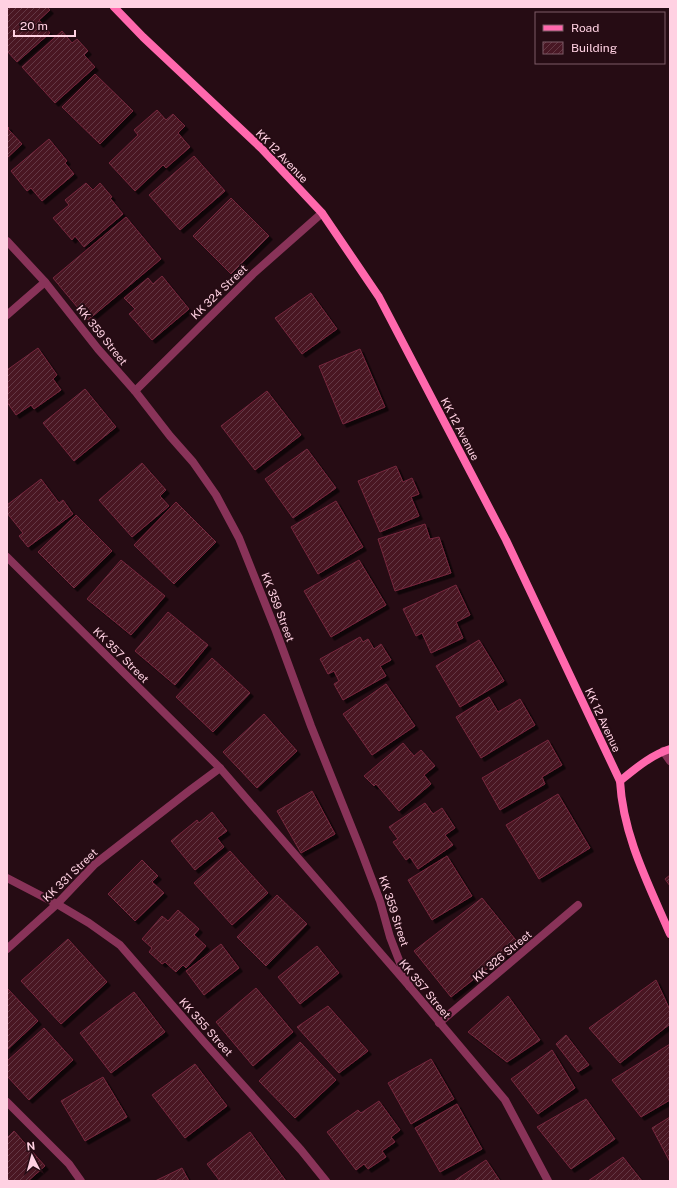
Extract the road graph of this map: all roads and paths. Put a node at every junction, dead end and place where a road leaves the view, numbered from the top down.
1 (114, 7) edge
2 (322, 213) junction
3 (7, 241) edge
4 (45, 282) junction
5 (7, 315) edge
6 (135, 391) junction
7 (7, 557) edge
8 (666, 750) edge
9 (670, 761) edge
10 (220, 768) junction
11 (620, 781) junction
12 (7, 878) edge
13 (57, 904) junction
14 (578, 905) dead end
15 (670, 934) edge
16 (7, 949) edge
17 (409, 986) junction
18 (439, 1023) junction
19 (7, 1102) edge
20 (81, 1181) edge
21 (326, 1181) edge
22 (548, 1181) edge

1 - 2 main road, KK 12 Avenue
2 - 6 street, KK 324 Street
2 - 11 main road, KK 12 Avenue
3 - 4 street, KK 359 Street
4 - 5 street
4 - 6 street, KK 359 Street
6 - 17 street, KK 359 Street
7 - 10 street, KK 357 Street
8 - 9 street
8 - 11 main road
10 - 13 street, KK 331 Street
10 - 17 street, KK 357 Street
11 - 15 main road, KK 12 Avenue
12 - 13 street, KK 355 Street
13 - 16 street, KK 331 Street
13 - 21 street, KK 355 Street
14 - 18 street, KK 326 Street
17 - 18 street, KK 357 Street
18 - 22 street, KK 357 Street
19 - 20 street

